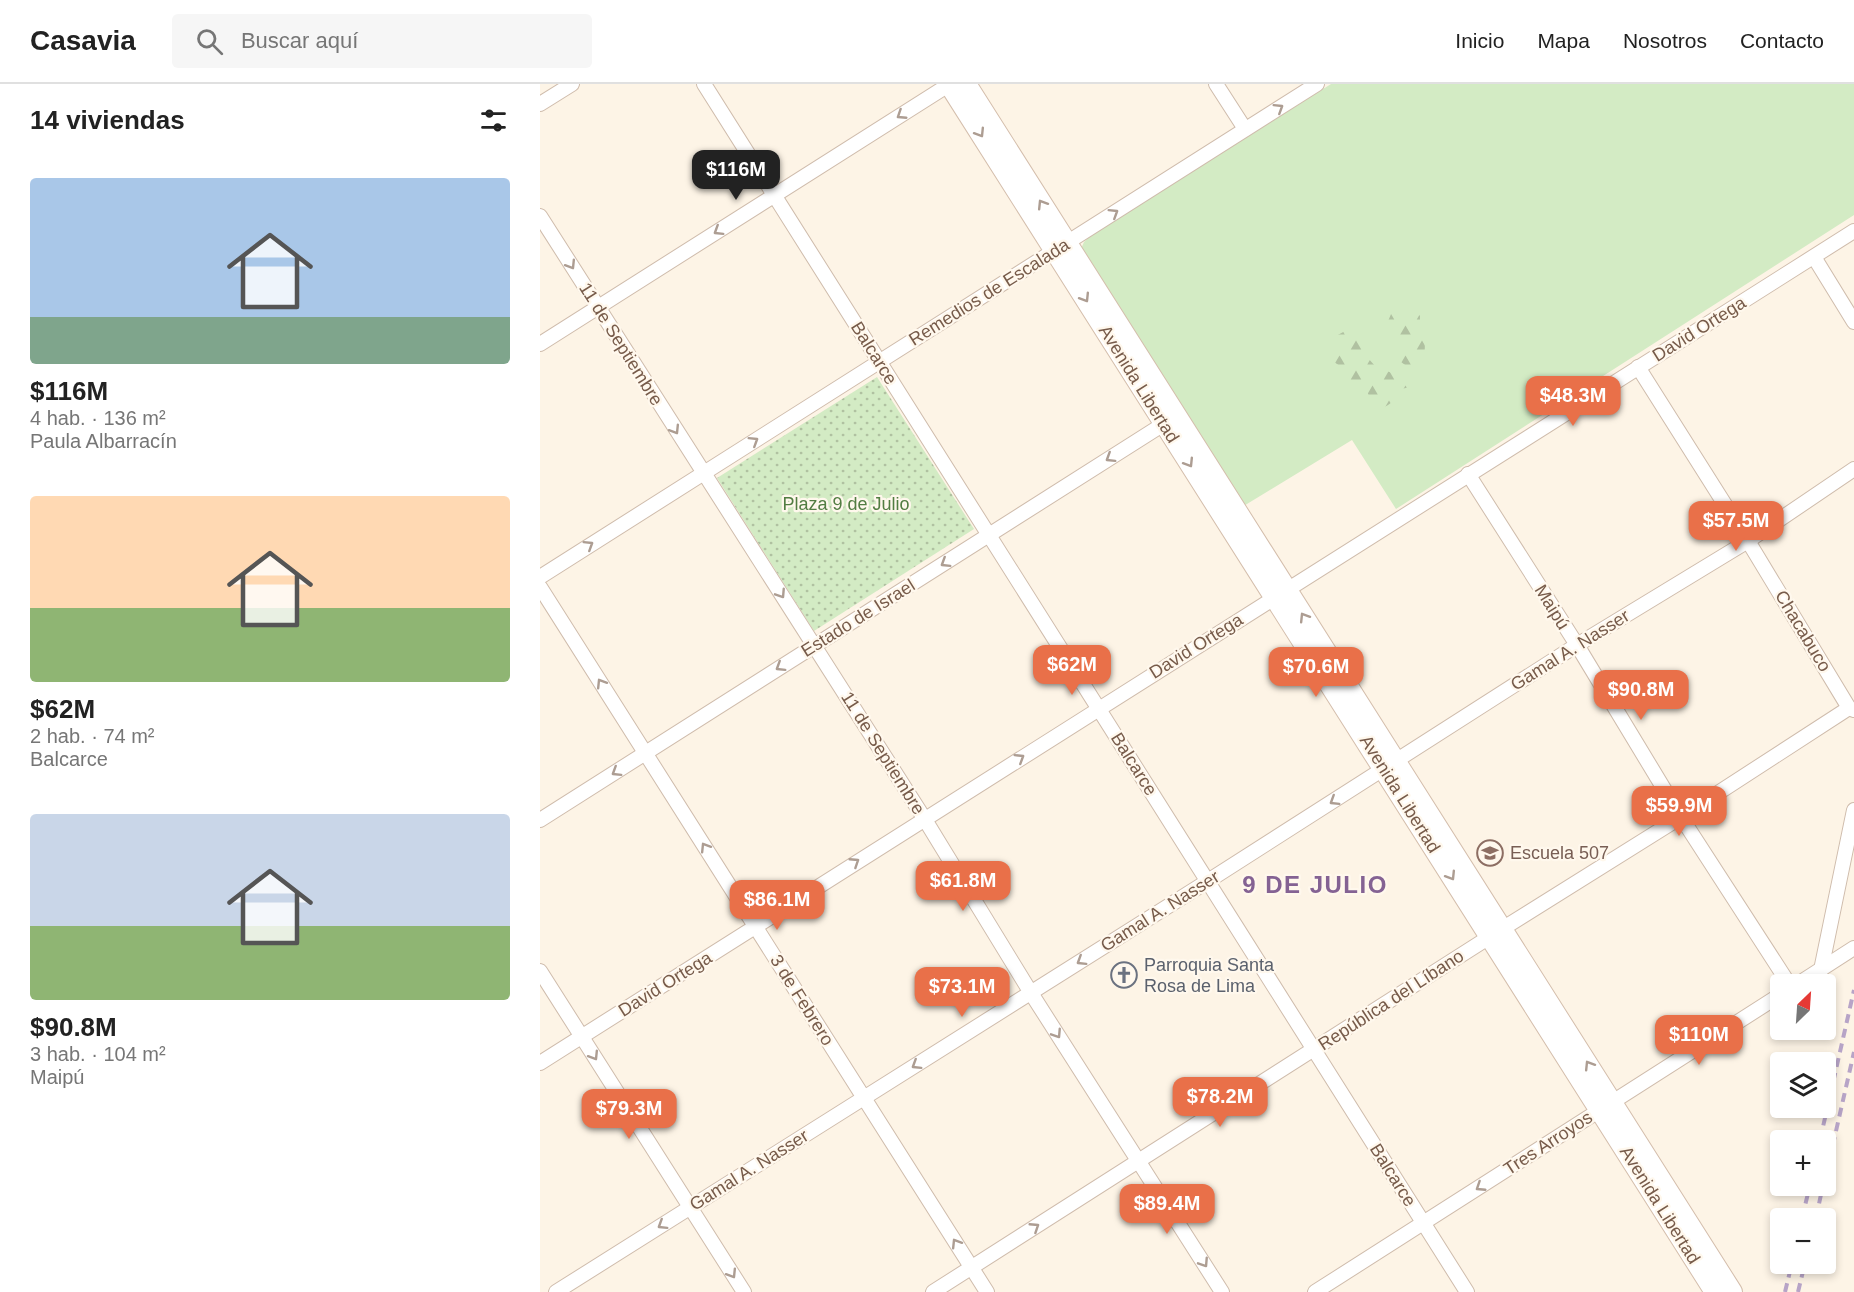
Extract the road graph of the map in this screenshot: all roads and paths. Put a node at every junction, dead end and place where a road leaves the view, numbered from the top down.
1 (572, 84) edge
2 (704, 84) edge
3 (949, 84) edge
4 (966, 84) edge
5 (1216, 84) edge
6 (1317, 84) edge
7 (540, 104) edge
8 (1245, 129) junction
9 (775, 196) junction
10 (540, 216) edge
11 (1854, 231) edge
12 (1061, 246) junction
13 (1814, 257) junction
14 (598, 307) junction
15 (1854, 322) edge
16 (540, 344) edge
17 (879, 361) junction
18 (1638, 367) junction
19 (1170, 420) junction
20 (1854, 469) edge
21 (703, 473) junction
22 (1468, 474) junction
23 (989, 535) junction
24 (1748, 541) junction
25 (540, 576) edge
26 (540, 587) edge
27 (1280, 593) junction
28 (1576, 645) junction
29 (815, 646) junction
30 (1098, 708) junction
31 (1852, 709) edge
32 (645, 753) junction
33 (1390, 766) junction
34 (1854, 810) edge
35 (1681, 817) junction
36 (924, 818) junction
37 (540, 820) edge
38 (1208, 881) junction
39 (755, 926) junction
40 (1496, 933) junction
41 (1854, 948) edge
42 (1821, 970) junction
43 (540, 971) edge
44 (1783, 974) edge
45 (1814, 974) edge
46 (1031, 993) junction
47 (1770, 1001) edge
48 (581, 1036) junction
49 (1314, 1049) junction
50 (540, 1063) edge
51 (864, 1098) junction
52 (1606, 1106) junction
53 (1138, 1161) junction
54 (690, 1207) junction
55 (1424, 1223) junction
56 (971, 1268) junction
57 (1716, 1288) edge
58 (556, 1292) edge
59 (744, 1292) edge
60 (933, 1292) edge
61 (987, 1292) edge
62 (1222, 1292) edge
63 (1315, 1292) edge
64 (1467, 1292) edge

1 - 7 street
2 - 9 street, Balcarce
3 -> 9 street
3 -> 12 main road, Avenida Libertad
12 -> 4 main road, Avenida Libertad
5 - 8 street
8 -> 6 street, Remedios de Escalada
12 -> 8 street, Remedios de Escalada
9 -> 14 street
9 - 17 street, Balcarce
10 -> 14 street, 11 de Septiembre
11 - 13 street, David Ortega
12 - 17 street, Remedios de Escalada
12 - 19 main road, Avenida Libertad
13 - 15 street
13 - 18 street, David Ortega
14 - 16 street
14 -> 21 street, 11 de Septiembre
21 -> 17 street, Remedios de Escalada
17 - 23 street, Balcarce
18 - 22 street, David Ortega
18 - 24 street, Chacabuco
19 -> 23 street, Estado de Israel
19 - 27 main road, Avenida Libertad
20 - 24 street, Gamal A. Nasser
25 -> 21 street, Remedios de Escalada
21 -> 29 street, 11 de Septiembre
22 - 27 street, David Ortega
22 - 28 street, Maipú
23 -> 29 street, Estado de Israel
23 - 30 street, Balcarce
24 - 28 street, Gamal A. Nasser
24 - 31 street, Chacabuco
32 -> 26 street, 3 de Febrero
27 - 30 street, David Ortega
27 - 33 main road, Avenida Libertad
28 - 33 street, Gamal A. Nasser
28 - 35 street, Maipú
29 -> 32 street, Estado de Israel
29 - 36 street, 11 de Septiembre
36 -> 30 street, David Ortega
30 - 38 street, Balcarce
31 - 35 street, República del Líbano
32 -> 37 street, Estado de Israel
39 -> 32 street, 3 de Febrero
33 -> 38 street, Gamal A. Nasser
33 - 40 main road, Avenida Libertad
34 - 42 street
35 - 40 street, República del Líbano
35 - 44 street, Maipú
39 -> 36 street, David Ortega
36 - 46 street, 11 de Septiembre
38 -> 46 street, Gamal A. Nasser
38 - 49 street, Balcarce
39 - 48 street, David Ortega
39 - 51 street, 3 de Febrero
40 - 49 street, República del Líbano
40 - 52 main road, Avenida Libertad
41 - 42 street
42 - 45 street
43 - 48 street
46 -> 51 street, Gamal A. Nasser
46 -> 53 street, 11 de Septiembre
47 - 52 street, Tres Arroyos
48 - 50 street, David Ortega
48 -> 54 street
49 - 53 street, República del Líbano
49 - 55 street, Balcarce
51 - 54 street, Gamal A. Nasser
56 -> 51 street, 3 de Febrero
52 -> 55 street, Tres Arroyos
52 - 57 main road, Avenida Libertad
56 -> 53 street, República del Líbano
53 -> 62 street, 11 de Septiembre
54 -> 58 street, Gamal A. Nasser
54 -> 59 street
55 - 63 street, Tres Arroyos
55 - 64 street, Balcarce
56 - 60 street, República del Líbano
56 - 61 street, 3 de Febrero

